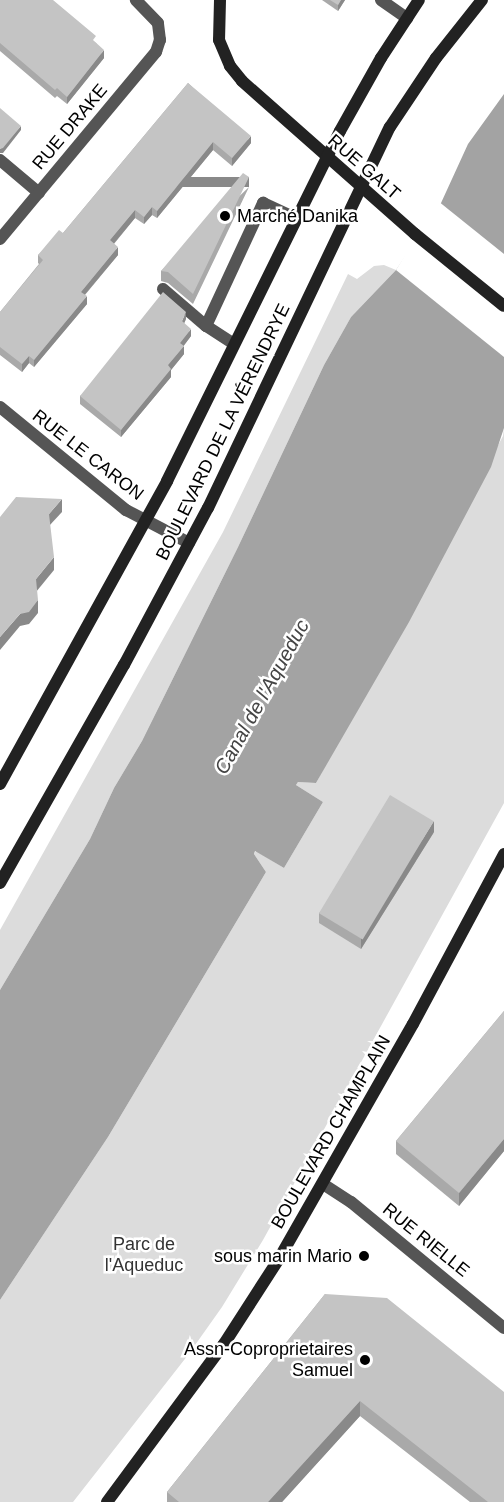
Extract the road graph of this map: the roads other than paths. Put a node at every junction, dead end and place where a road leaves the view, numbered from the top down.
1 (136, 0) edge
2 (220, 0) edge
3 (381, 0) edge
4 (419, 0) edge
5 (482, 0) edge
6 (407, 18) junction
7 (326, 157) junction
8 (0, 160) edge
9 (362, 188) junction
10 (39, 193) junction
11 (295, 218) junction
12 (0, 239) edge
13 (163, 290) edge
14 (504, 306) edge
15 (206, 326) junction
16 (234, 344) junction
17 (0, 407) edge
18 (146, 521) junction
19 (189, 543) junction
20 (0, 784) edge
21 (504, 854) edge
22 (0, 883) edge
23 (323, 1184) junction
24 (504, 1328) edge
25 (107, 1502) edge

1 - 10 street, RUE DRAKE
2 - 7 main road, RUE GALT
3 - 6 street
4 - 6 main road, BOULEVARD DE LA VÉRENDRYE
5 - 9 main road, BOULEVARD DE LA VÉRENDRYE
6 - 7 main road, BOULEVARD DE LA VÉRENDRYE
7 - 9 main road, RUE GALT
7 - 11 main road, BOULEVARD DE LA VÉRENDRYE
8 - 10 street
9 - 14 main road, RUE GALT
9 - 19 main road, BOULEVARD DE LA VÉRENDRYE
10 - 12 street, RUE DRAKE
11 - 15 street
11 - 16 main road, BOULEVARD DE LA VÉRENDRYE
13 - 15 street
15 - 16 street
16 - 18 main road, BOULEVARD DE LA VÉRENDRYE
17 - 18 street, RUE LE CARON
18 - 19 street, RUE LE CARON
18 - 20 main road, BOULEVARD DE LA VÉRENDRYE
19 - 22 main road, BOULEVARD DE LA VÉRENDRYE
21 - 23 main road, BOULEVARD CHAMPLAIN
23 - 24 street, RUE RIELLE
23 - 25 main road, BOULEVARD CHAMPLAIN

